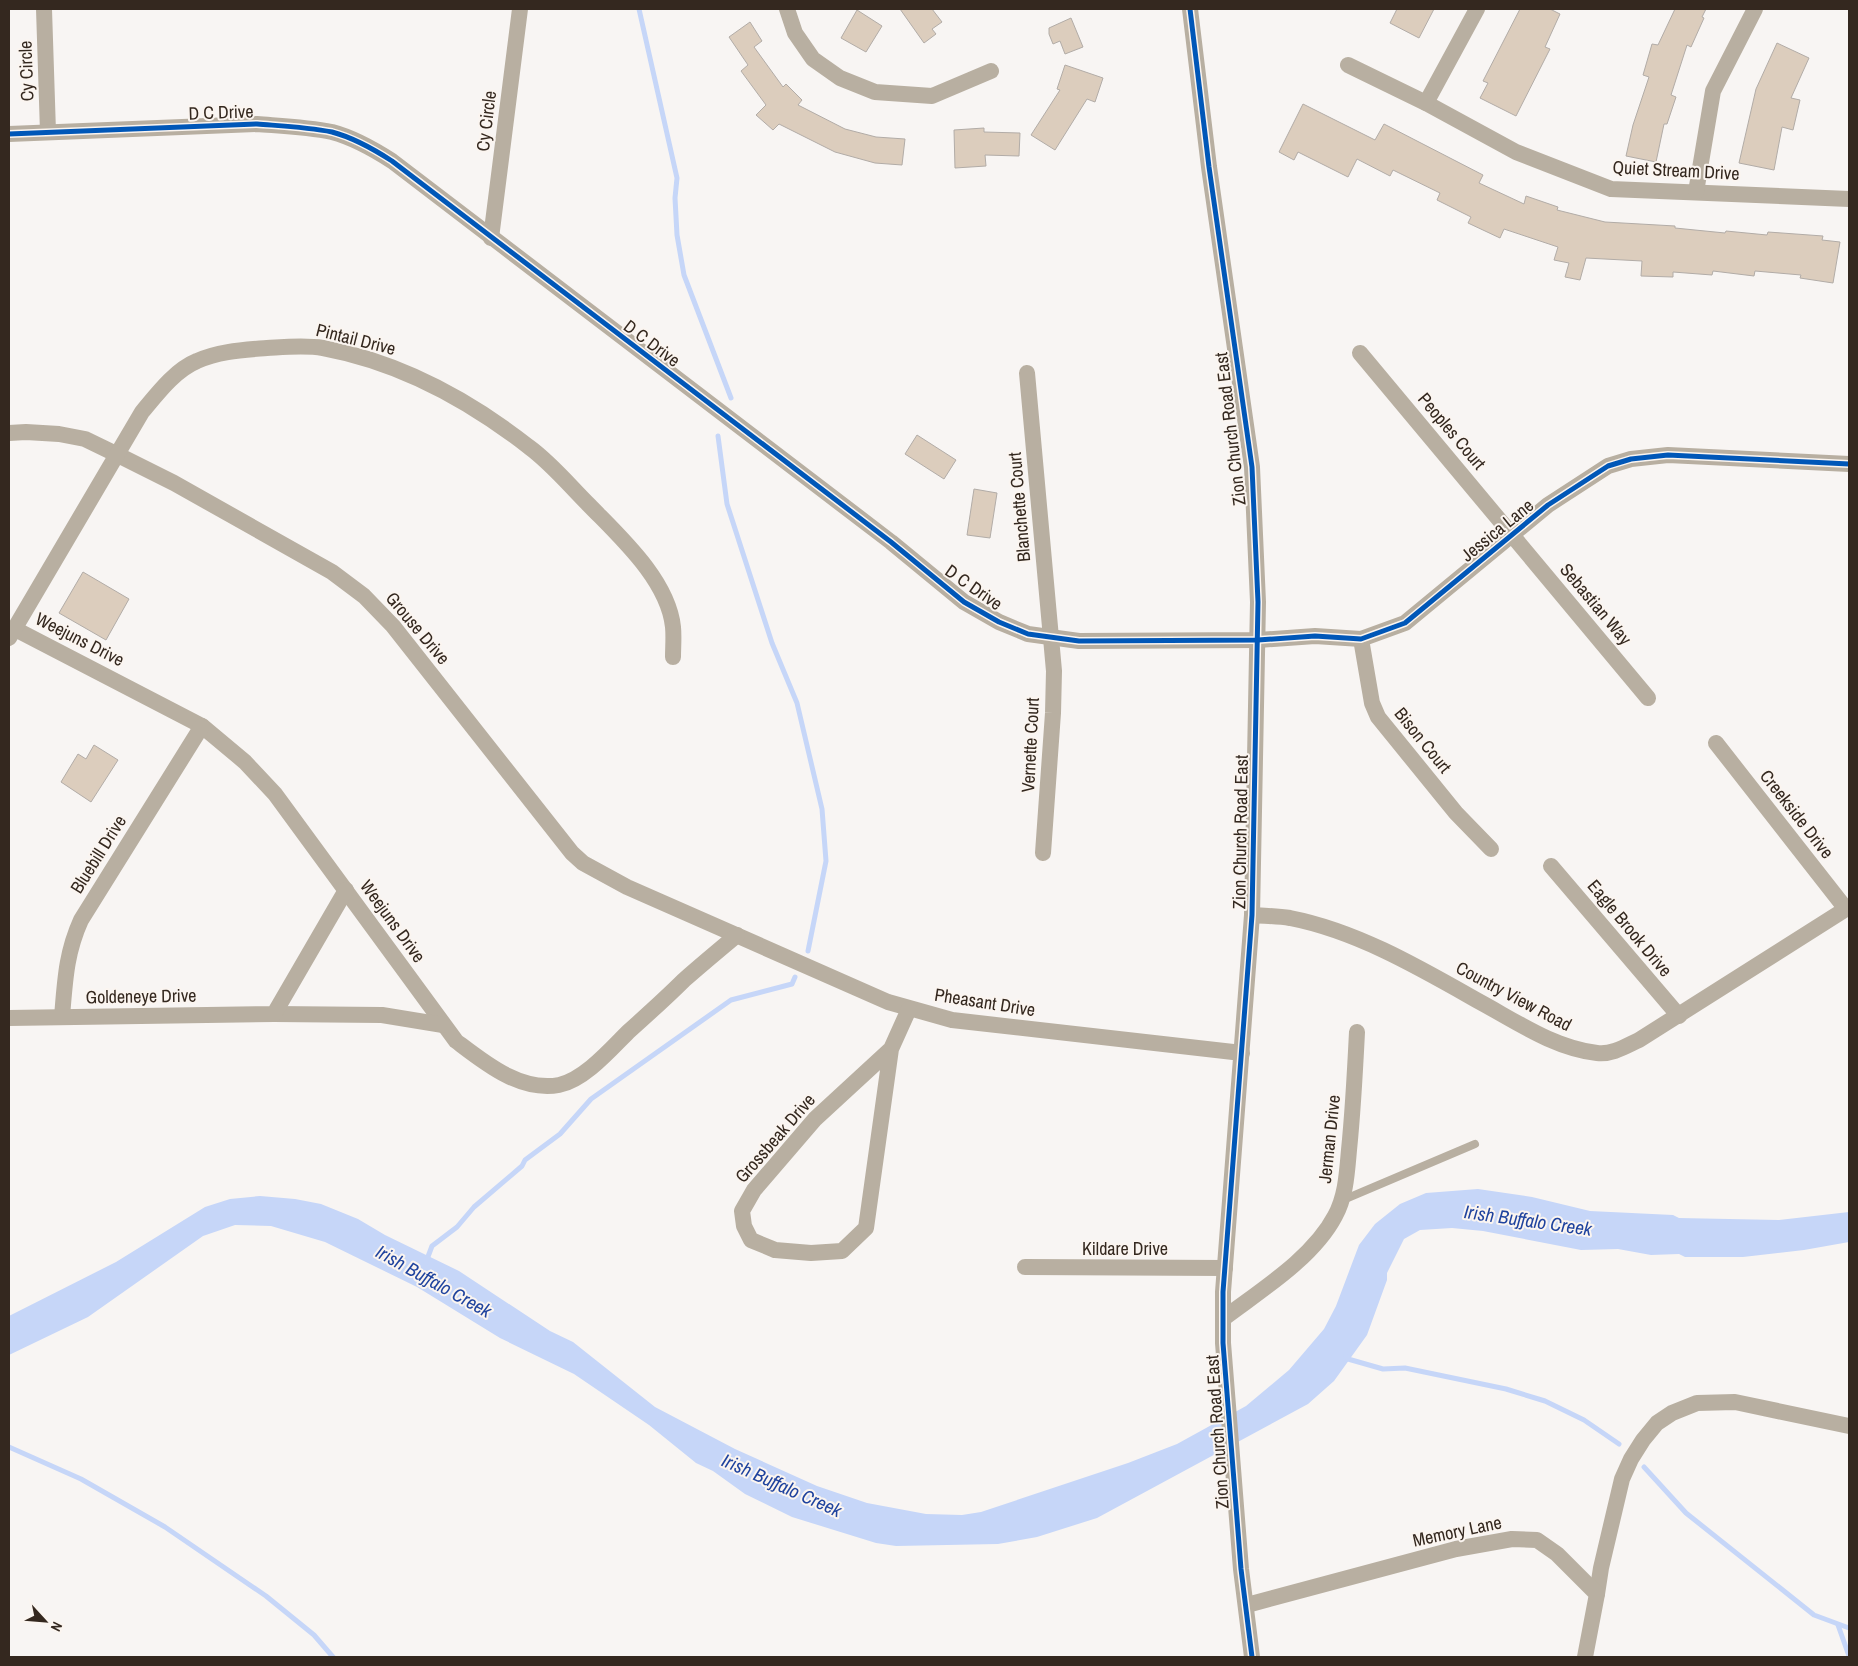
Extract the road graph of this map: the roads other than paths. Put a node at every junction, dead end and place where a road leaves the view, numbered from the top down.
1 (44, 9) edge
2 (520, 9) edge
3 (787, 9) edge
4 (1190, 9) edge
5 (1477, 9) edge
6 (1755, 9) edge
7 (1348, 65) dead end
8 (991, 71) dead end
9 (1426, 102) junction
10 (48, 132) junction
11 (9, 134) edge
12 (1696, 192) junction
13 (1849, 199) edge
14 (491, 238) junction
15 (1360, 352) dead end
16 (1027, 372) dead end
17 (9, 433) edge
18 (118, 455) junction
19 (1849, 464) edge
20 (1513, 535) junction
21 (12, 634) edge
22 (1052, 638) junction
23 (1361, 639) junction
24 (1258, 640) junction
25 (673, 657) dead end
26 (1648, 698) dead end
27 (202, 726) junction
28 (1716, 743) dead end
29 (1491, 849) dead end
30 (1043, 853) dead end
31 (1551, 866) dead end
32 (346, 890) junction
33 (1848, 908) edge
34 (1252, 915) junction
35 (737, 935) junction
36 (910, 1009) junction
37 (274, 1014) junction
38 (1679, 1016) junction
39 (62, 1017) junction
40 (9, 1018) edge
41 (442, 1024) junction
42 (1357, 1032) dead end
43 (890, 1049) junction
44 (1242, 1053) junction
45 (1475, 1144) dead end
46 (1341, 1201) junction
47 (1025, 1267) dead end
48 (1225, 1268) junction
49 (1224, 1318) junction
50 (1849, 1426) edge
51 (1597, 1594) junction
52 (1246, 1605) junction
53 (1252, 1657) edge
54 (1585, 1657) edge

1 - 10 street, Cy Circle
2 - 14 street, Cy Circle
3 - 8 street
4 - 24 street, Zion Church Road East
5 - 9 street
6 - 12 street
7 - 9 street, Quiet Stream Drive
9 - 12 street, Quiet Stream Drive
10 - 11 street, D C Drive
10 - 14 street, D C Drive
12 - 13 street, Quiet Stream Drive
14 - 22 street, D C Drive
15 - 20 street, Peoples Court
16 - 22 street, Blanchette Court
17 - 18 street, Grouse Drive
18 - 21 street, Pintail Drive
18 - 25 street, Pintail Drive
18 - 35 street, Grouse Drive
19 - 20 street, Jessica Lane
20 - 23 street, Jessica Lane
20 - 26 street, Sebastian Way
21 - 27 street, Weejuns Drive
22 - 24 street, D C Drive
22 - 30 street, Vernette Court
23 - 24 street, Jessica Lane
23 - 29 street, Bison Court
24 - 34 street, Zion Church Road East
27 - 32 street, Weejuns Drive
27 - 39 street, Bluebill Drive
28 - 33 street, Creekside Drive
31 - 38 street, Eagle Brook Drive
32 - 37 street
32 - 41 street, Weejuns Drive
33 - 38 street, Country View Road
34 - 38 street, Country View Road
34 - 44 street, Zion Church Road East
35 - 36 street, Pheasant Drive
35 - 41 street, Weejuns Drive
36 - 43 street, Grossbeak Drive
36 - 44 street, Pheasant Drive
37 - 39 street, Goldeneye Drive
37 - 41 street, Goldeneye Drive
39 - 40 street, Goldeneye Drive
42 - 46 street, Jerman Drive
43 - 43 street, Grossbeak Drive
44 - 48 street, Zion Church Road East
45 - 46 lane
46 - 49 street, Jerman Drive
47 - 48 street, Kildare Drive
48 - 49 street, Zion Church Road East
49 - 52 street, Zion Church Road East
50 - 51 street
51 - 52 street, Memory Lane
51 - 54 street
52 - 53 street, Zion Church Road East

